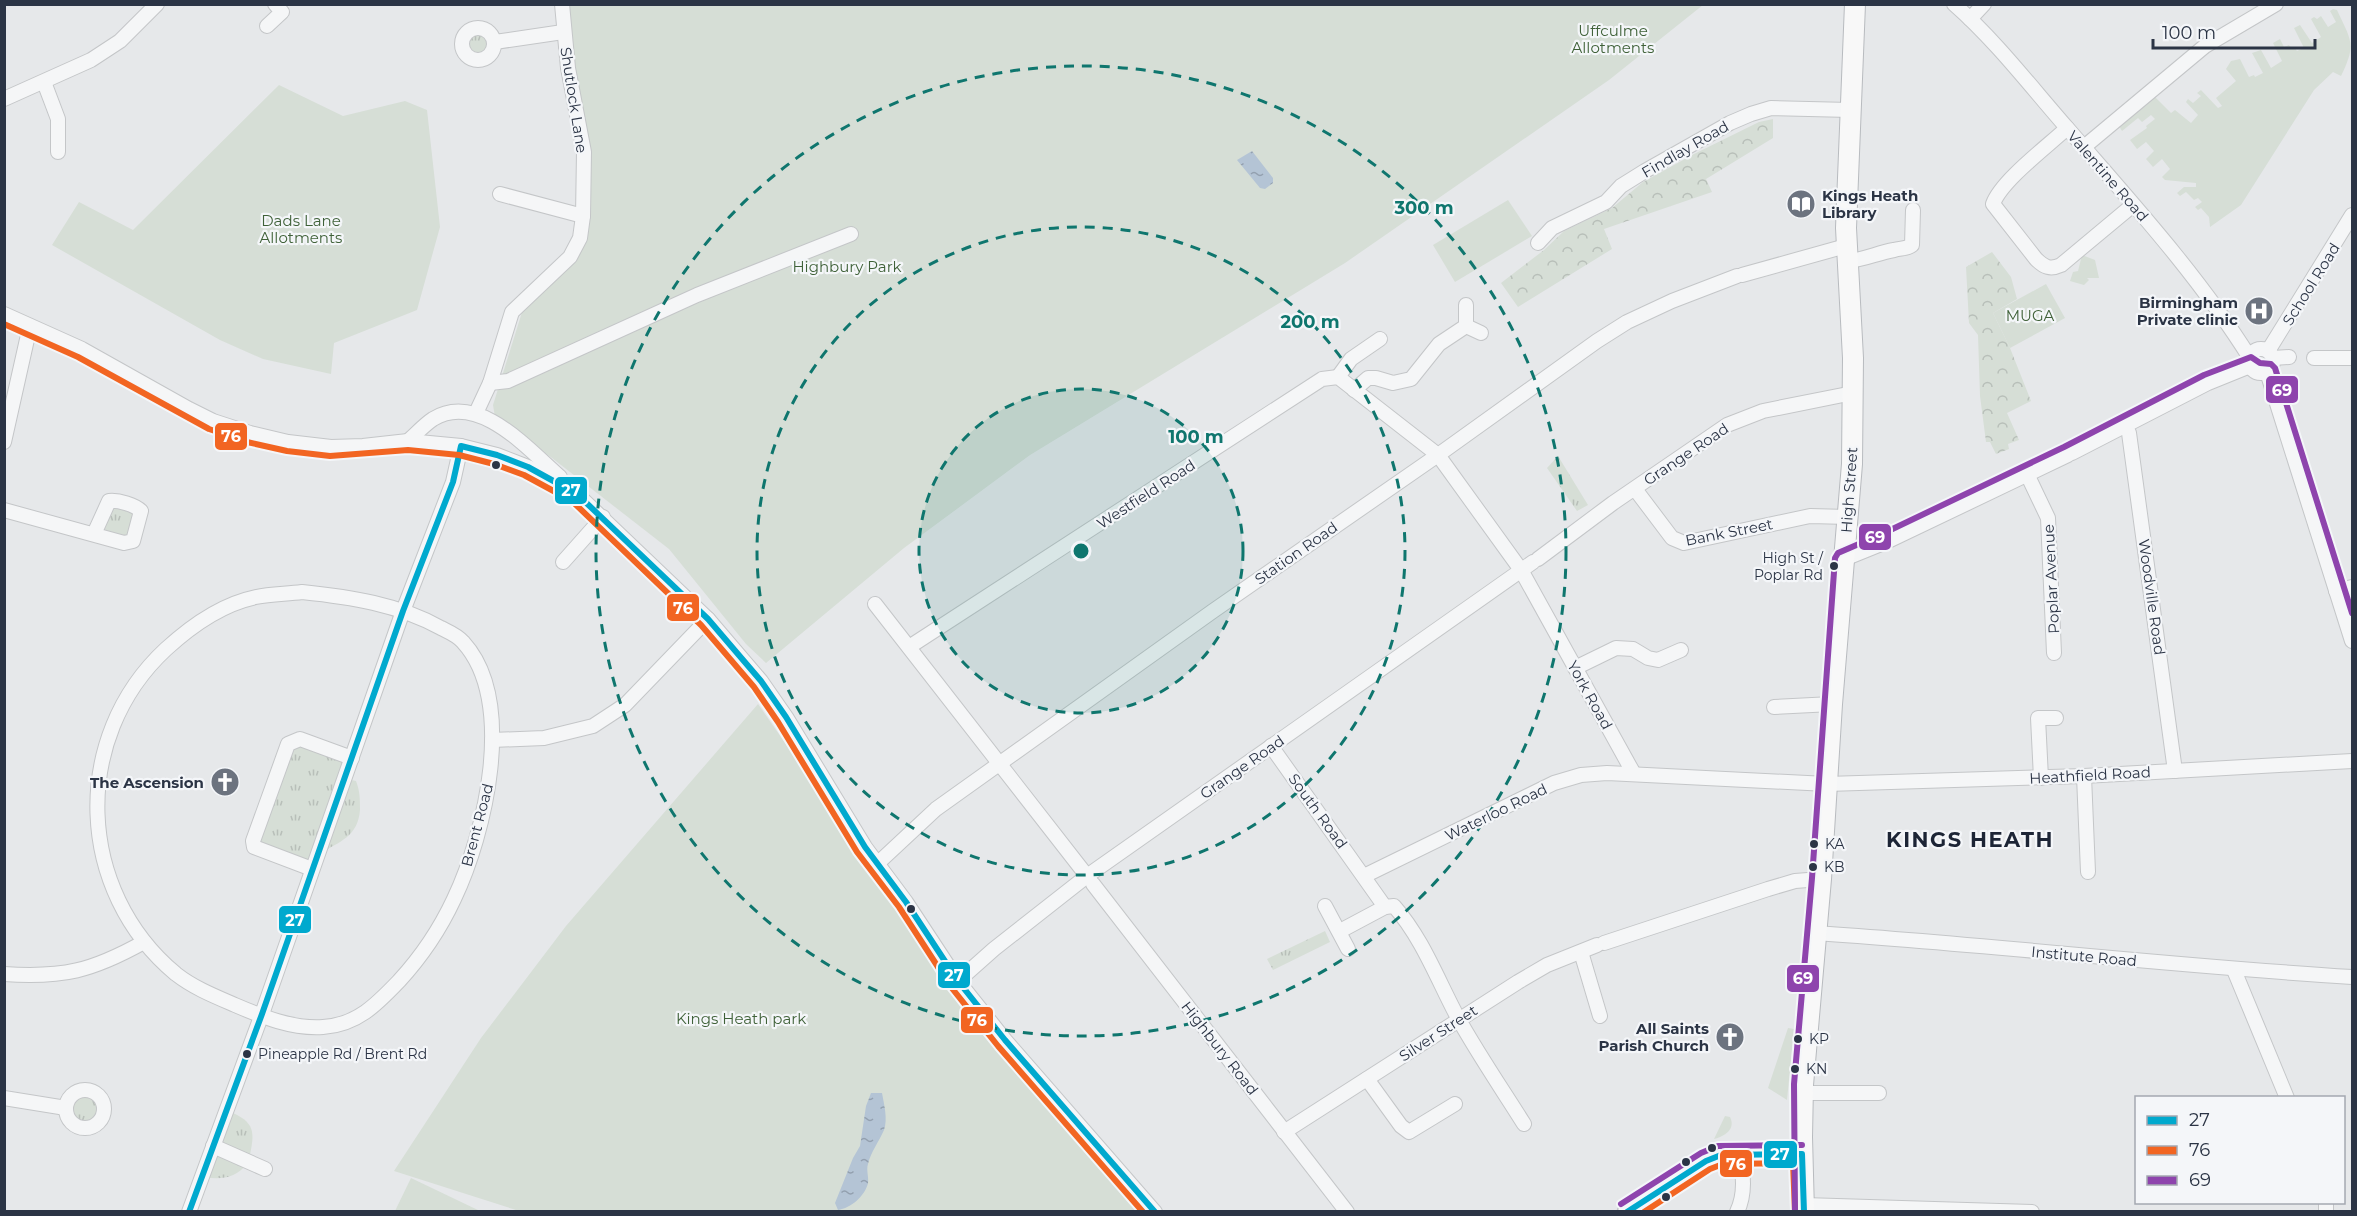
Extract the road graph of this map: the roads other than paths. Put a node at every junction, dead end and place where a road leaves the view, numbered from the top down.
1 (157, 4) edge
2 (275, 4) edge
3 (562, 4) edge
4 (1855, 4) edge
5 (1954, 4) edge
6 (1984, 4) edge
7 (2276, 4) edge
8 (1970, 19) junction
9 (267, 26) dead end
10 (563, 32) junction
11 (495, 42) dead end
12 (44, 82) junction
13 (4, 99) edge
14 (1850, 110) junction
15 (2067, 128) junction
16 (2084, 147) junction
17 (58, 152) dead end
18 (500, 194) dead end
19 (2133, 205) junction
20 (1913, 210) dead end
21 (2352, 215) edge
22 (583, 216) junction
23 (851, 234) dead end
24 (1538, 243) dead end
25 (1847, 253) junction
26 (1466, 305) dead end
27 (4, 314) edge
28 (30, 326) junction
29 (1466, 326) junction
30 (1481, 333) dead end
31 (1380, 339) dead end
32 (2271, 355) junction
33 (2289, 357) dead end
34 (2314, 358) dead end
35 (2352, 358) edge
36 (2250, 362) junction
37 (2267, 372) junction
38 (1338, 377) junction
39 (490, 383) junction
40 (1354, 390) junction
41 (1853, 393) junction
42 (476, 412) junction
43 (2125, 424) junction
44 (4, 441) edge
45 (408, 441) junction
46 (462, 446) junction
47 (1438, 455) junction
48 (2027, 474) junction
49 (1635, 489) junction
50 (578, 495) junction
51 (4, 510) edge
52 (603, 517) junction
53 (1848, 517) junction
54 (93, 534) dead end
55 (1844, 559) junction
56 (564, 562) dead end
57 (1531, 564) junction
58 (2352, 587) edge
59 (2336, 591) junction
60 (875, 604) dead end
61 (403, 611) junction
62 (708, 619) junction
63 (2352, 641) edge
64 (909, 647) junction
65 (1681, 650) dead end
66 (2054, 653) dead end
67 (1575, 668) junction
68 (1832, 704) junction
69 (1774, 707) dead end
70 (2056, 718) dead end
71 (492, 740) junction
72 (1270, 746) junction
73 (352, 758) junction
74 (2352, 761) edge
75 (1000, 764) junction
76 (2175, 771) junction
77 (1634, 774) junction
78 (2084, 776) junction
79 (2041, 777) junction
80 (1827, 784) junction
81 (877, 864) junction
82 (312, 869) junction
83 (2088, 872) dead end
84 (1365, 876) junction
85 (1821, 879) junction
86 (1090, 880) junction
87 (1325, 906) dead end
88 (1385, 907) junction
89 (1340, 931) junction
90 (1816, 933) junction
91 (144, 942) junction
92 (1348, 949) dead end
93 (1581, 952) junction
94 (2234, 970) junction
95 (4, 974) edge
96 (2352, 977) edge
97 (958, 981) junction
98 (262, 1014) junction
99 (1600, 1016) dead end
100 (1459, 1019) junction
101 (1367, 1079) junction
102 (1803, 1093) junction
103 (1879, 1093) dead end
104 (2286, 1096) edge
105 (4, 1098) edge
106 (1455, 1104) dead end
107 (66, 1108) dead end
108 (1524, 1124) dead end
109 (1284, 1132) junction
110 (213, 1146) junction
111 (1740, 1154) junction
112 (1802, 1154) junction
113 (265, 1170) dead end
114 (1804, 1208) edge
115 (189, 1212) edge
116 (1155, 1212) edge
117 (1347, 1212) edge
118 (1626, 1212) edge
119 (1737, 1212) edge
120 (2032, 1212) edge

1 - 12 street
2 - 9 street
3 - 10 street, Shutlock Lane
4 - 14 highway, High Street
5 - 8 street, Valentine Road
6 - 8 street
7 - 16 street
8 - 15 street, Valentine Road
10 - 11 street
10 - 22 street, Shutlock Lane
12 - 13 street
12 - 17 street
14 - 24 street, Findlay Road
14 - 25 highway, High Street
15 - 16 street, Valentine Road
15 - 19 street
16 - 19 street, Valentine Road
18 - 22 street
19 - 36 street, Valentine Road
20 - 25 street, Station Road
21 - 32 street, School Road
22 - 39 street, Shutlock Lane
23 - 39 street
25 - 41 highway, High Street
25 - 47 street, Station Road
26 - 29 street
27 - 28 street
28 - 44 street
28 - 45 street
29 - 30 street
29 - 40 street
31 - 38 street
32 - 33 street
32 - 36 street
32 - 37 street
34 - 35 street
36 - 37 street
36 - 43 street
37 - 59 street
38 - 40 street
38 - 64 street, Westfield Road
39 - 42 street, Shutlock Lane
40 - 47 street
41 - 49 street, Grange Road
41 - 53 highway, High Street
42 - 45 street
42 - 50 street
43 - 48 street
43 - 76 street, Woodville Road
45 - 46 street
46 - 50 street
46 - 61 street
47 - 57 street, York Road
47 - 75 street, Station Road
48 - 55 street
48 - 66 street, Poplar Avenue
49 - 53 street, Bank Street
49 - 57 street, Grange Road
50 - 52 street
51 - 54 street
52 - 56 street
52 - 62 street
53 - 55 highway, High Street
55 - 68 highway, High Street
57 - 67 street, York Road
57 - 72 street, Grange Road
58 - 59 street
59 - 63 street
60 - 64 street, Highbury Road
61 - 71 street, Brent Road
61 - 73 street
61 - 91 street, Brent Road
62 - 71 street
62 - 81 street
64 - 75 street, Highbury Road
65 - 67 street
67 - 77 street, York Road
68 - 69 street
68 - 80 highway, High Street
70 - 79 street
71 - 98 street, Brent Road
72 - 84 street, South Road
72 - 86 street, Grange Road
73 - 82 street
73 - 82 street
74 - 76 street, Heathfield Road
75 - 81 street, Station Road
75 - 86 street, Highbury Road
76 - 78 street, Heathfield Road
77 - 80 street
77 - 84 street, Waterloo Road
78 - 79 street, Heathfield Road
78 - 83 street
79 - 80 street, Heathfield Road
80 - 85 highway, High Street
81 - 97 street
82 - 98 street
84 - 88 street, South Road
85 - 90 highway, High Street
85 - 93 street, Silver Street
86 - 97 street, Grange Road
86 - 109 street, Highbury Road
87 - 89 street
88 - 89 street
88 - 100 street
89 - 92 street
90 - 94 street, Institute Road
90 - 102 highway, High Street
91 - 95 street
91 - 98 street, Brent Road
93 - 99 street
93 - 100 street, Silver Street
94 - 96 street, Institute Road
94 - 104 street
97 - 116 street
98 - 110 street
100 - 101 street, Silver Street
100 - 108 street
101 - 106 street
101 - 109 street, Silver Street
102 - 103 street
102 - 112 highway, High Street
105 - 107 street
109 - 117 street, Highbury Road
110 - 113 street
110 - 115 street
111 - 112 main road
111 - 118 main road
111 - 119 street
112 - 114 highway, High Street
114 - 120 street

